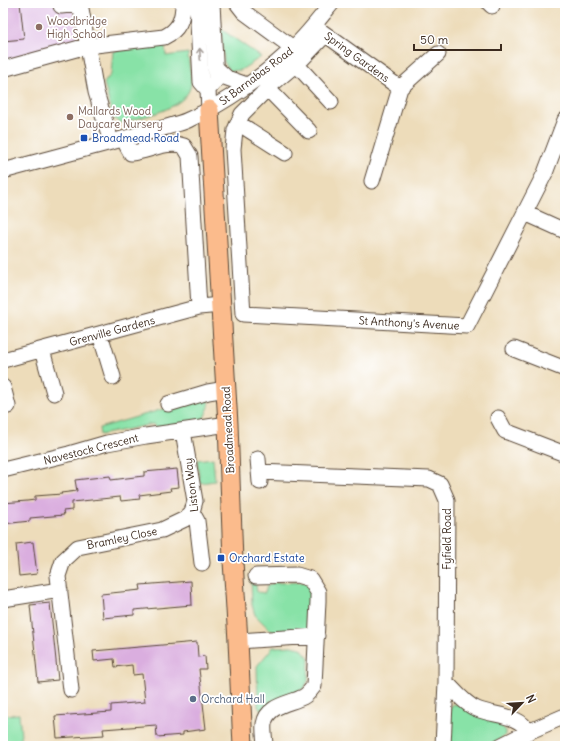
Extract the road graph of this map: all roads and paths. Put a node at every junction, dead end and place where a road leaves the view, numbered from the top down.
1 (80, 3) edge
2 (183, 3) edge
3 (197, 3) edge
4 (212, 3) edge
5 (237, 3) edge
6 (332, 3) edge
7 (60, 6) dead end
8 (319, 31) junction
9 (87, 46) junction
10 (293, 48) junction
11 (438, 54) dead end
12 (296, 64) junction
13 (216, 67) junction
14 (3, 69) edge
15 (247, 85) junction
16 (267, 88) junction
17 (400, 88) junction
18 (208, 90) junction
19 (331, 102) dead end
20 (209, 110) junction
21 (565, 120) edge
22 (238, 123) junction
23 (309, 131) dead end
24 (118, 140) junction
25 (285, 153) dead end
26 (3, 171) edge
27 (372, 181) dead end
28 (525, 213) junction
29 (565, 231) edge
30 (199, 307) junction
31 (221, 310) junction
32 (243, 314) junction
33 (100, 334) junction
34 (514, 349) dead end
35 (42, 350) junction
36 (3, 360) edge
37 (565, 369) edge
38 (113, 377) dead end
39 (3, 387) edge
40 (226, 389) junction
41 (54, 393) dead end
42 (168, 404) dead end
43 (8, 406) dead end
44 (498, 418) dead end
45 (228, 424) junction
46 (183, 431) junction
47 (565, 454) edge
48 (3, 470) edge
49 (259, 471) dead end
50 (192, 512) junction
51 (202, 563) dead end
52 (256, 576) dead end
53 (60, 590) junction
54 (3, 599) edge
55 (317, 636) junction
56 (238, 641) junction
57 (446, 682) junction
58 (71, 690) dead end
59 (565, 716) edge
60 (528, 732) junction
61 (243, 746) edge
62 (265, 746) edge
63 (443, 746) edge
64 (500, 746) edge

1 - 7 street
1 - 9 street
2 - 9 street
18 -> 3 street, Broadmead Road
4 - 13 street, Broadmead Road
5 - 10 street
6 - 8 street, St Barnabas Road
8 - 10 street, St Barnabas Road
8 - 12 street
8 - 17 street, Spring Gardens
9 - 14 street
9 - 24 street
10 - 15 street, St Barnabas Road
11 - 17 street, Spring Gardens
12 - 16 street
12 - 19 street
13 - 15 street
13 - 18 street, Broadmead Road
15 - 20 street, St Barnabas Road
16 - 22 street
16 - 23 street
17 - 27 street, Spring Gardens
18 - 20 street, Broadmead Road
20 - 24 street, St Barnabas Road
20 - 31 main road, Broadmead Road
21 - 28 street, St Anthony's Avenue
22 - 25 street
22 - 32 street
24 - 26 street, St Barnabas Road
24 - 30 street
28 - 29 street
28 - 32 street, St Anthony's Avenue
30 - 31 street, Grenville Gardens
30 - 33 street, Grenville Gardens
31 - 32 street, St Anthony's Avenue
31 - 40 main road, Broadmead Road
33 - 35 street, Grenville Gardens
33 - 38 street
34 - 37 street
35 - 36 street, Grenville Gardens
35 - 41 street
39 - 43 street
40 - 42 street
40 - 45 main road, Broadmead Road
44 - 47 street
45 - 46 street, Navestock Crescent
45 - 56 main road, Broadmead Road
46 - 48 street, Navestock Crescent
46 - 50 street, Liston Way
49 - 57 street, Fyfield Road
50 - 51 street, Liston Way
50 - 53 street, Bramley Close
52 - 55 street
53 - 54 street
53 - 58 street, Bramley Close
55 - 56 street
55 - 62 street
56 - 61 main road, Broadmead Road
57 - 60 street
57 - 63 street, Fyfield Road
59 - 60 street
60 - 64 street

